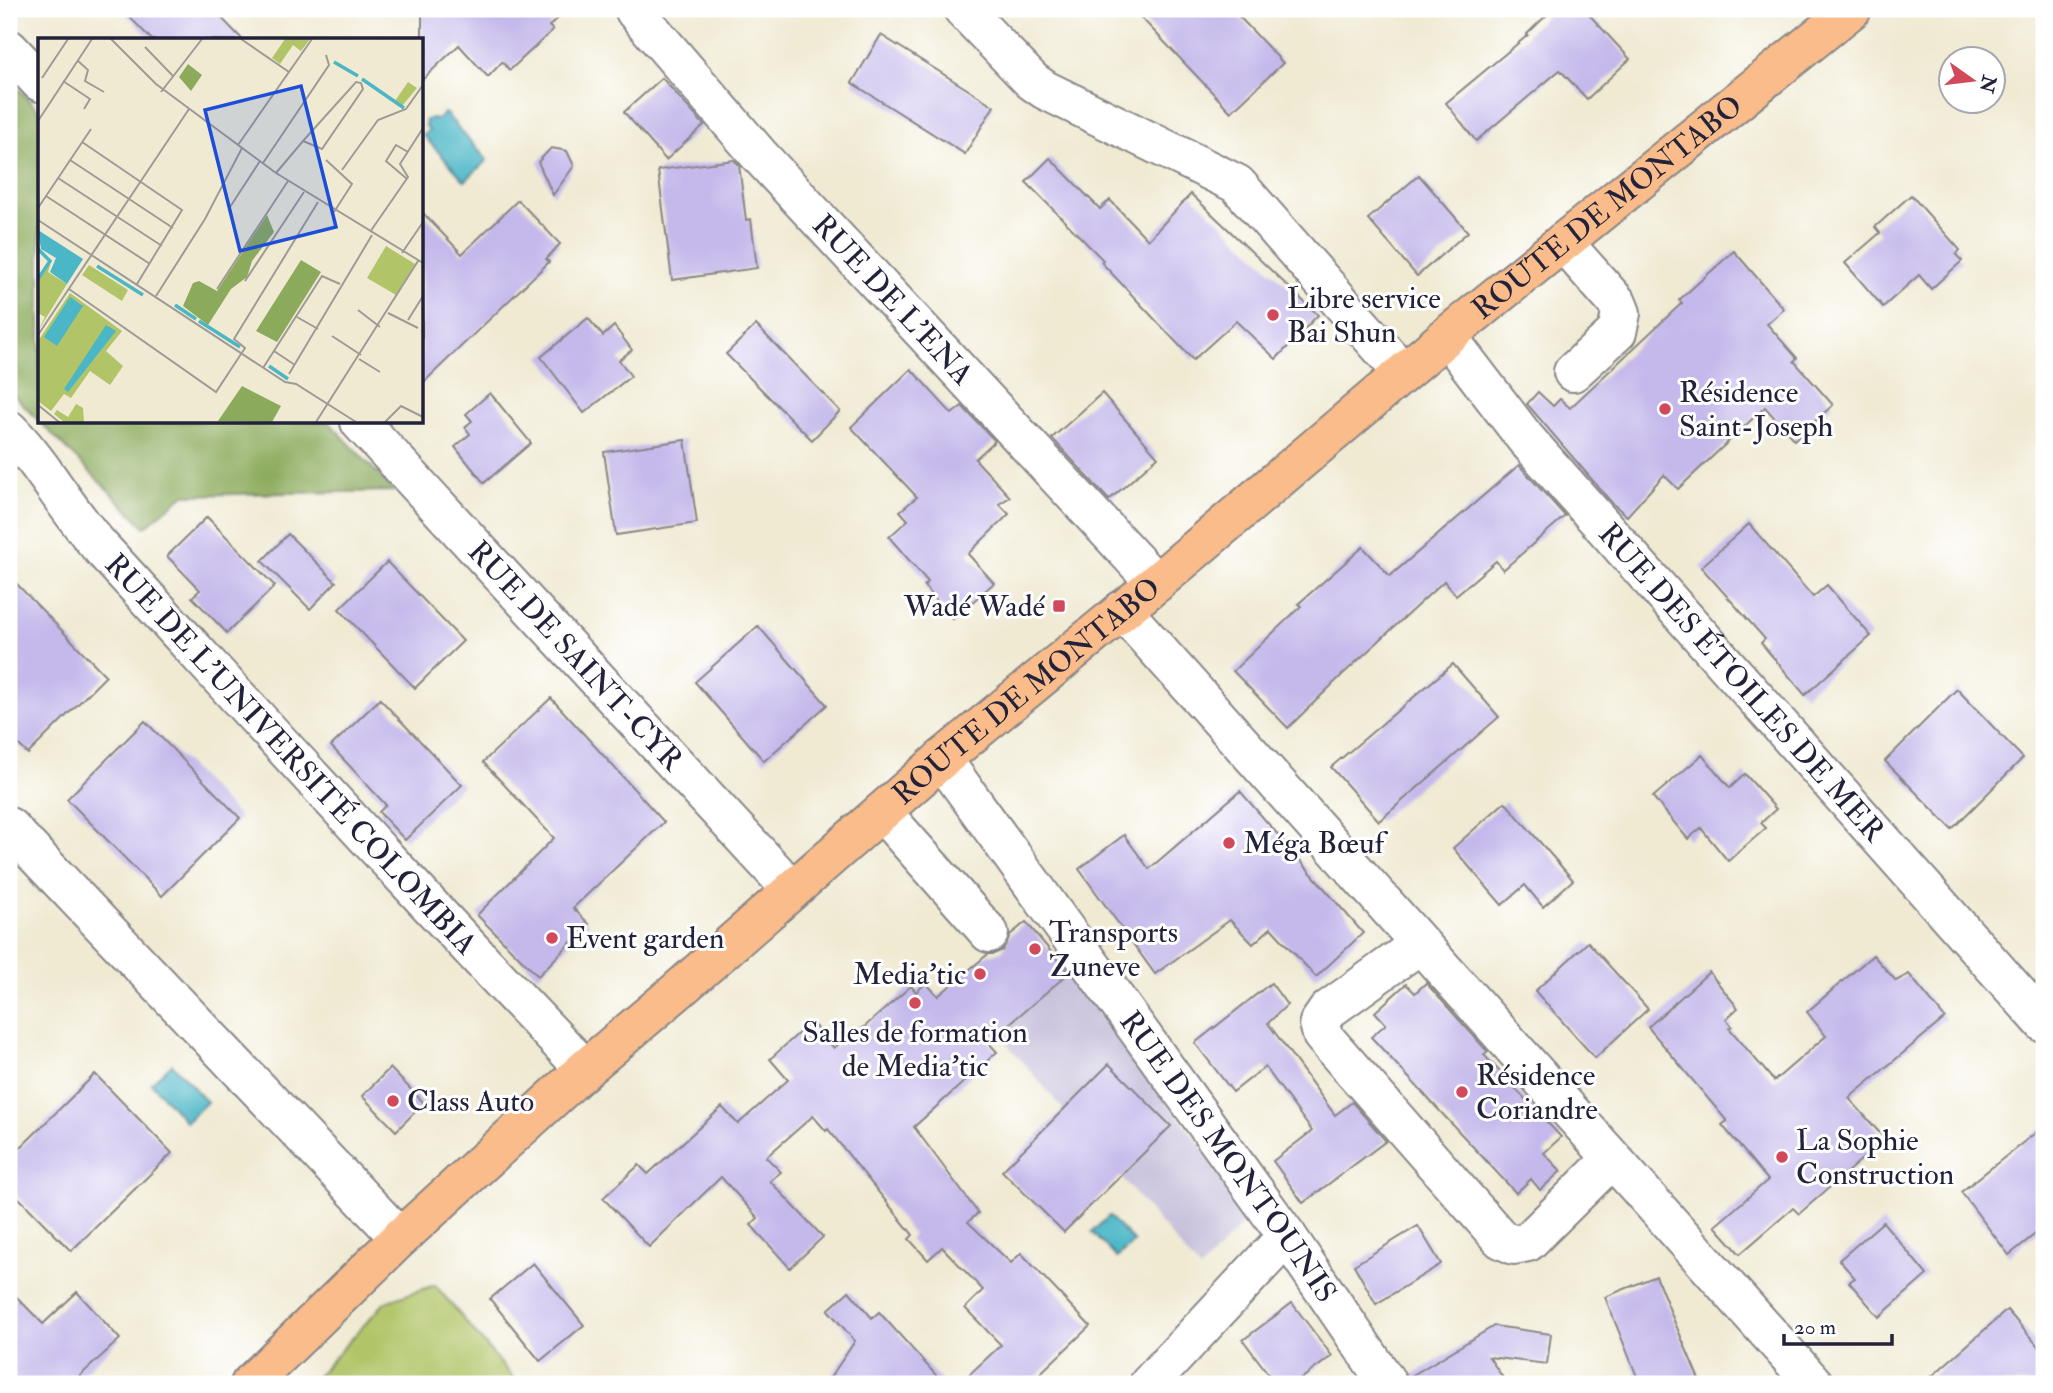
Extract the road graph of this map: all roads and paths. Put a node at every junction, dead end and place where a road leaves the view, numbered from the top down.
1 (963, 9) edge
2 (635, 11) dead end
3 (1841, 15) edge
4 (9, 49) edge
5 (38, 80) edge
6 (1563, 242) junction
7 (1447, 336) junction
8 (1573, 372) dead end
9 (1403, 373) junction
10 (362, 424) edge
11 (9, 430) edge
12 (1156, 583) junction
13 (1122, 610) junction
14 (942, 759) junction
15 (882, 812) junction
16 (9, 827) edge
17 (792, 890) junction
18 (989, 933) dead end
19 (1420, 944) junction
20 (2044, 1023) edge
21 (585, 1069) junction
22 (1612, 1158) junction
23 (1287, 1236) junction
24 (400, 1238) junction
25 (250, 1384) edge
26 (1149, 1384) edge
27 (1388, 1384) edge
28 (1814, 1384) edge

1 - 9 street
2 - 12 street, RUE DE L'ENA
3 - 6 main road, ROUTE DE MONTABO
4 - 5 street
6 - 7 main road, ROUTE DE MONTABO
6 - 8 street
7 - 9 main road, ROUTE DE MONTABO
7 - 20 street, RUE DES ÉTOILES DE MER
9 - 12 main road, ROUTE DE MONTABO
10 - 17 street, RUE DE SAINT-CYR
11 - 21 street, RUE DE L'UNIVERSITÉ COLOMBIA
12 - 13 main road, ROUTE DE MONTABO
13 - 14 main road, ROUTE DE MONTABO
13 - 19 street
14 - 15 main road, ROUTE DE MONTABO
14 - 23 street, RUE DES MONTOUNIS
15 - 17 main road, ROUTE DE MONTABO
15 - 18 street
16 - 24 street
17 - 21 main road, ROUTE DE MONTABO
19 - 22 street
19 - 22 street
21 - 24 main road, ROUTE DE MONTABO
22 - 28 street
23 - 26 street
23 - 27 street, RUE DES MONTOUNIS
24 - 25 main road, ROUTE DE MONTABO

